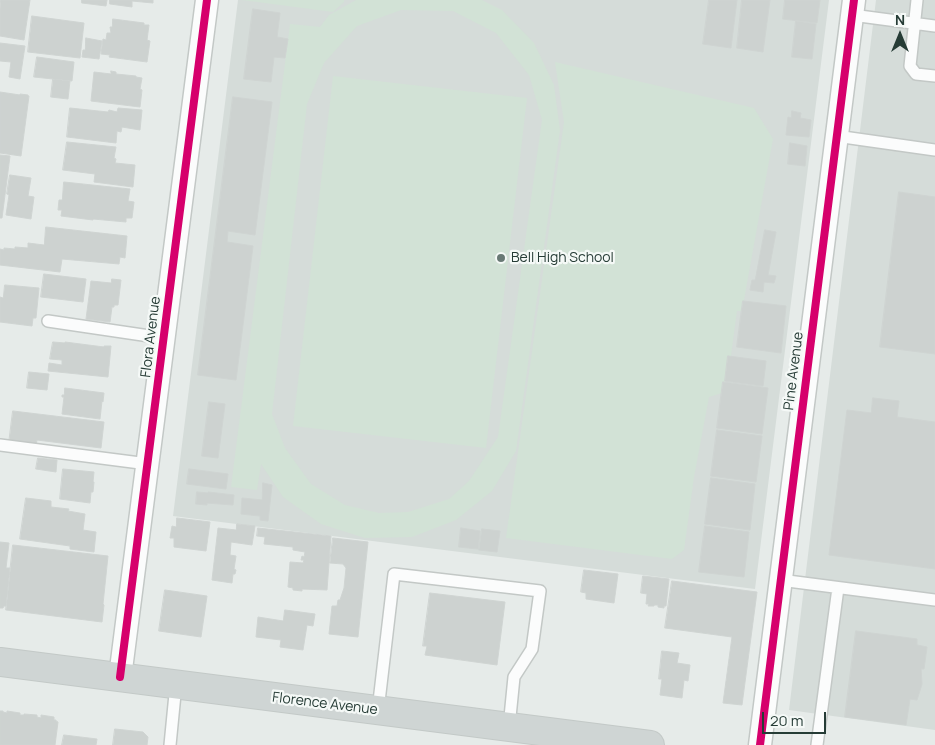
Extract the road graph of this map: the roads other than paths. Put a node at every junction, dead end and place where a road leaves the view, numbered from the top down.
1 (207, 0) edge
2 (917, 0) edge
3 (853, 8) edge
4 (914, 24) junction
5 (935, 26) edge
6 (935, 76) edge
7 (836, 136) junction
8 (935, 150) edge
9 (48, 321) dead end
10 (164, 338) junction
11 (0, 445) edge
12 (148, 464) junction
13 (780, 580) junction
14 (838, 588) junction
15 (935, 600) edge
16 (0, 662) edge
17 (120, 677) junction
18 (176, 684) junction
19 (378, 710) junction
20 (509, 727) junction
21 (634, 744) edge
22 (170, 745) edge
23 (760, 745) edge
24 (817, 745) edge

1 - 10 street, Flora Avenue
2 - 4 lane
3 - 4 lane
3 - 7 street, Pine Avenue
4 - 5 lane
4 - 6 lane
7 - 8 lane
7 - 13 street, Pine Avenue
9 - 10 lane
10 - 12 street, Flora Avenue
11 - 12 lane
12 - 17 street, Flora Avenue
13 - 14 lane
13 - 23 street, Pine Avenue
14 - 15 lane
14 - 24 lane
16 - 17 main road, Florence Avenue
17 - 18 main road, Florence Avenue
18 - 19 main road, Florence Avenue
18 - 22 lane
19 - 20 main road, Florence Avenue
19 - 20 lane
20 - 21 main road, Florence Avenue

